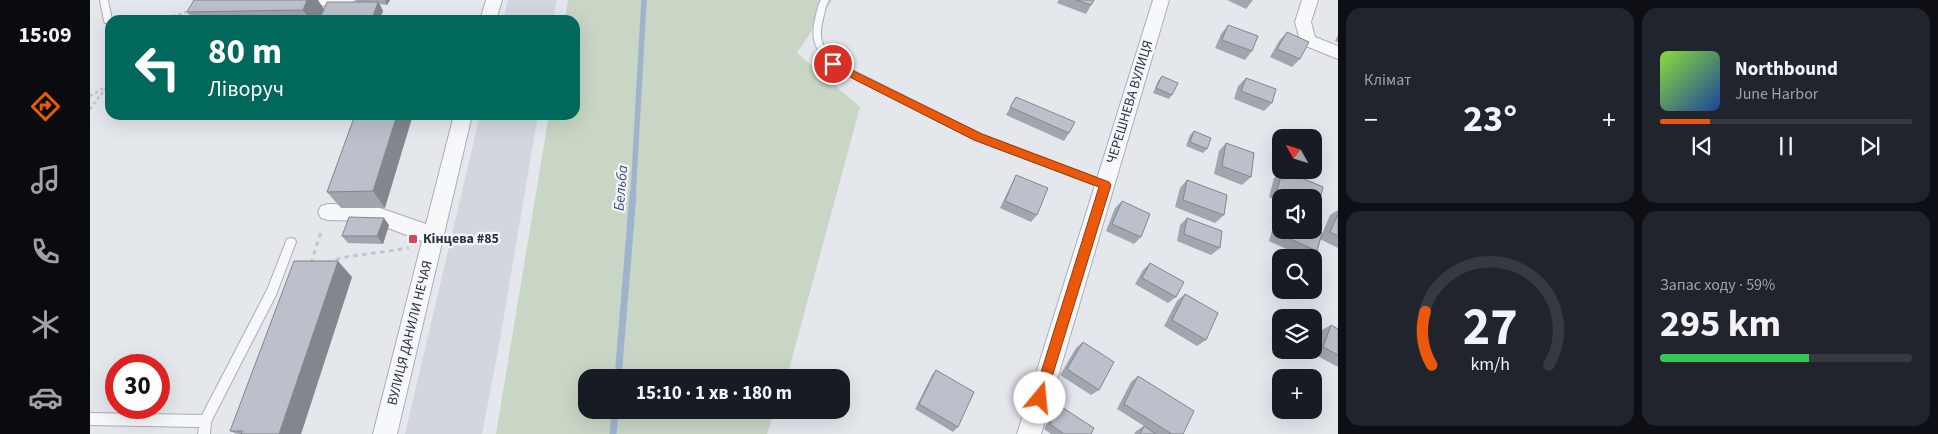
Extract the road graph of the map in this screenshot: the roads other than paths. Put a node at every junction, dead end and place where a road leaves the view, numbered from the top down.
1 (104, 0) edge
2 (351, 0) edge
3 (494, 0) edge
4 (825, 0) edge
5 (1161, 0) edge
6 (1310, 0) edge
7 (302, 3) edge
8 (107, 15) edge
9 (490, 15) edge
10 (1338, 53) edge
11 (462, 120) edge
12 (1105, 185) junction
13 (328, 212) edge
14 (432, 240) junction
15 (292, 242) dead end
16 (90, 419) edge
17 (205, 421) junction
18 (204, 434) edge
19 (385, 434) edge
20 (1029, 434) edge

1 - 8 lane
2 - 7 lane
3 - 9 street
4 - 12 lane
5 - 12 street, ЧЕРЕШНЕВА ВУЛИЦЯ
6 - 10 street
11 - 14 street, ВУЛИЦЯ ДАНИЛИ НЕЧАЯ
12 - 20 street, ЧЕРЕШНЕВА ВУЛИЦЯ
13 - 14 street
14 - 19 street, ВУЛИЦЯ ДАНИЛИ НЕЧАЯ
15 - 17 lane
16 - 17 lane
17 - 18 lane

